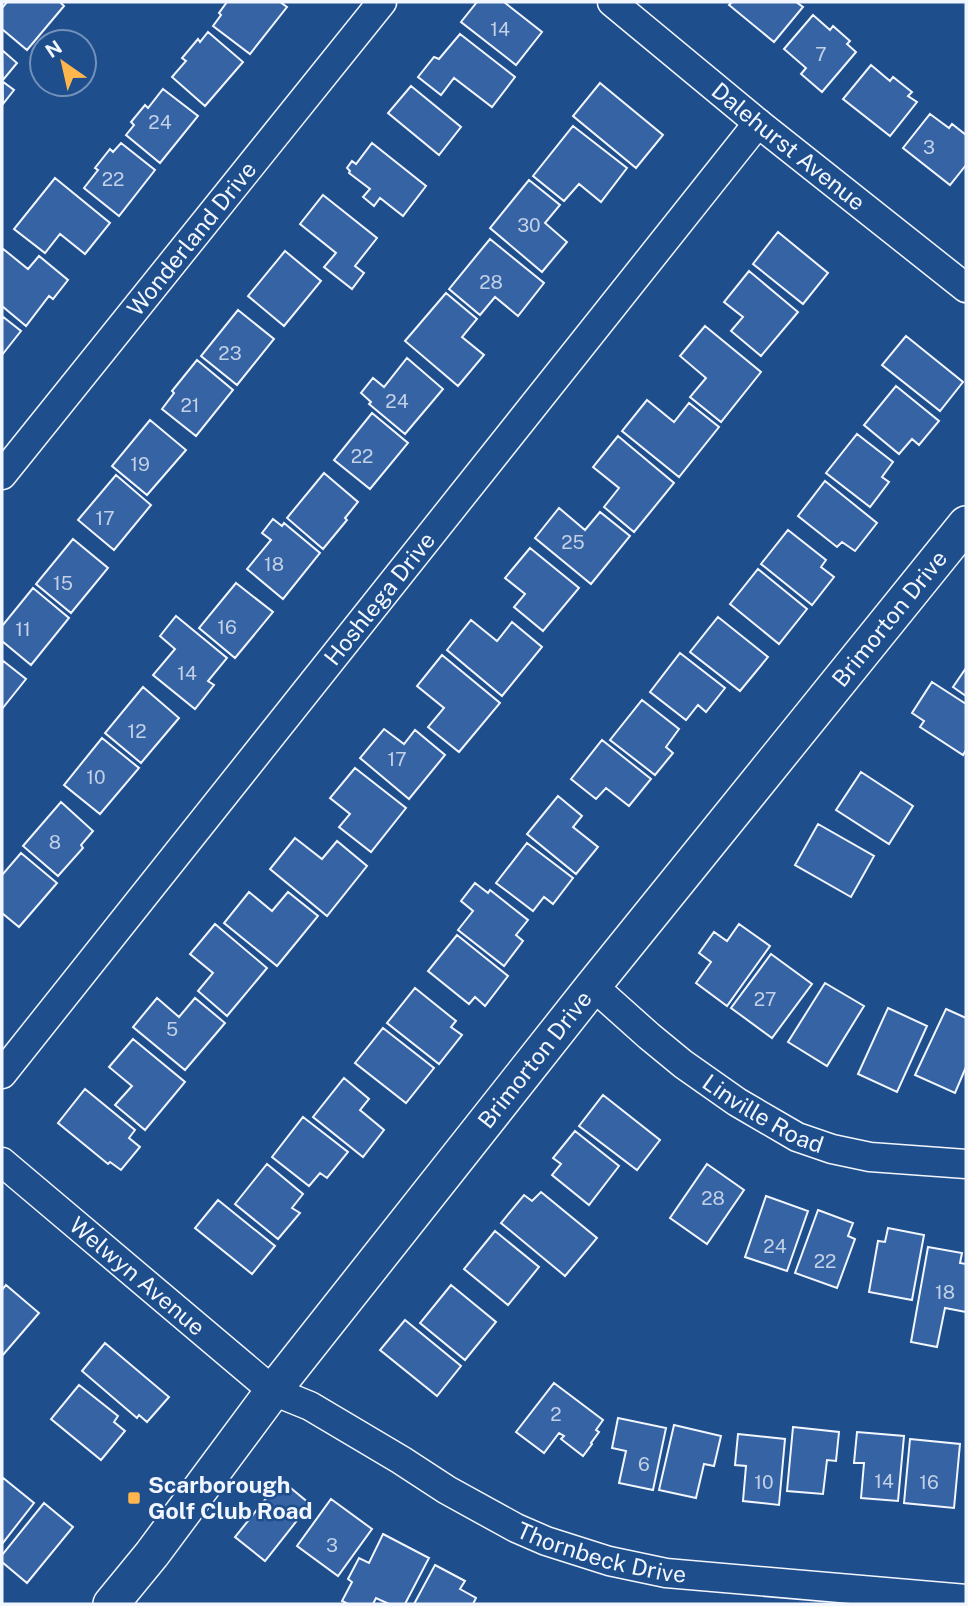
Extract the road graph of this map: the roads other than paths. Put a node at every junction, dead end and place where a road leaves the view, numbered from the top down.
1 (382, 2) edge
2 (612, 2) edge
3 (758, 123) junction
4 (966, 289) edge
5 (2, 475) edge
6 (966, 524) edge
7 (593, 986) junction
8 (2, 1074) edge
9 (2, 1162) edge
10 (966, 1164) edge
11 (273, 1391) junction
12 (966, 1599) edge
13 (111, 1604) edge

1 - 5 street, Wonderland Drive
2 - 3 street, Dalehurst Avenue
3 - 4 street, Dalehurst Avenue
3 - 8 street, Hoshlega Drive
6 - 7 street, Brimorton Drive
7 - 10 street, Linville Road
7 - 11 street, Brimorton Drive
9 - 11 street, Welwyn Avenue
11 - 12 street, Thornbeck Drive
11 - 13 street, Brimorton Drive

